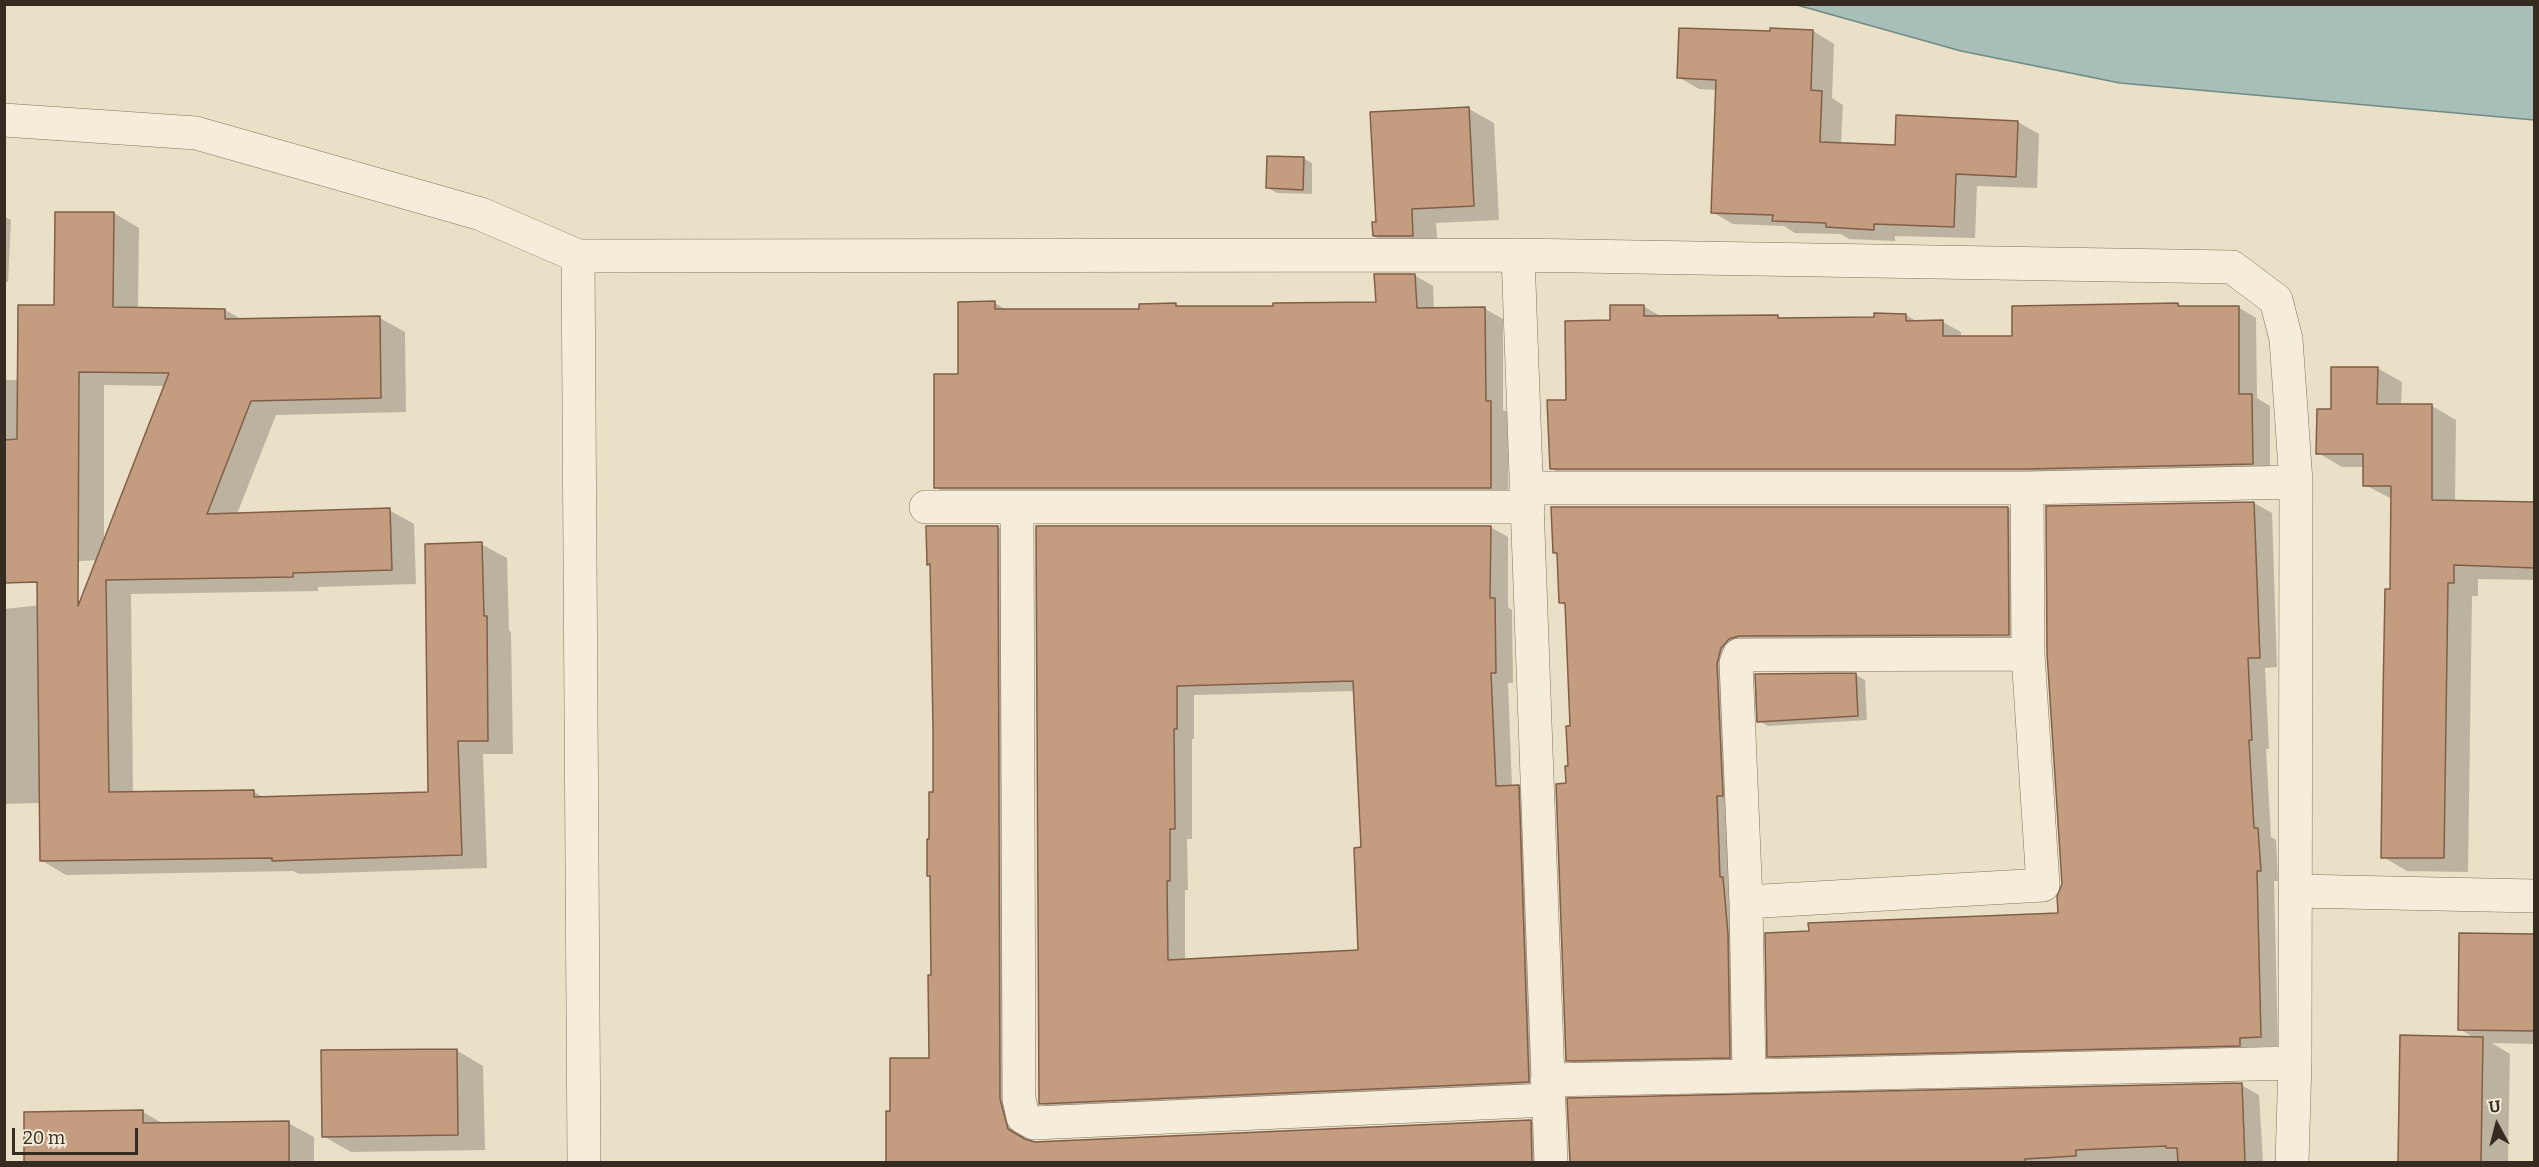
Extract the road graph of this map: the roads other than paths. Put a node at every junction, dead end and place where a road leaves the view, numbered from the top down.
1 (4, 120) edge
2 (1518, 255) junction
3 (578, 256) junction
4 (2296, 482) junction
5 (2027, 488) junction
6 (1527, 498) junction
7 (926, 507) dead end
8 (1017, 507) junction
9 (2028, 654) junction
10 (2296, 891) junction
11 (2535, 896) edge
12 (1746, 902) junction
13 (2295, 1063) junction
14 (1749, 1076) junction
15 (1547, 1090) junction
16 (584, 1162) edge
17 (1551, 1162) edge
18 (2292, 1162) edge

1 - 3 street
2 - 3 street
2 - 4 street
2 - 6 street
3 - 16 street
4 - 5 street
4 - 10 street
5 - 6 street
5 - 9 street
6 - 8 street
6 - 15 street
7 - 8 street
8 - 15 street
9 - 12 street
9 - 12 street
10 - 11 street
10 - 13 street
12 - 14 street
13 - 14 street
13 - 18 street
14 - 15 street
15 - 17 street

